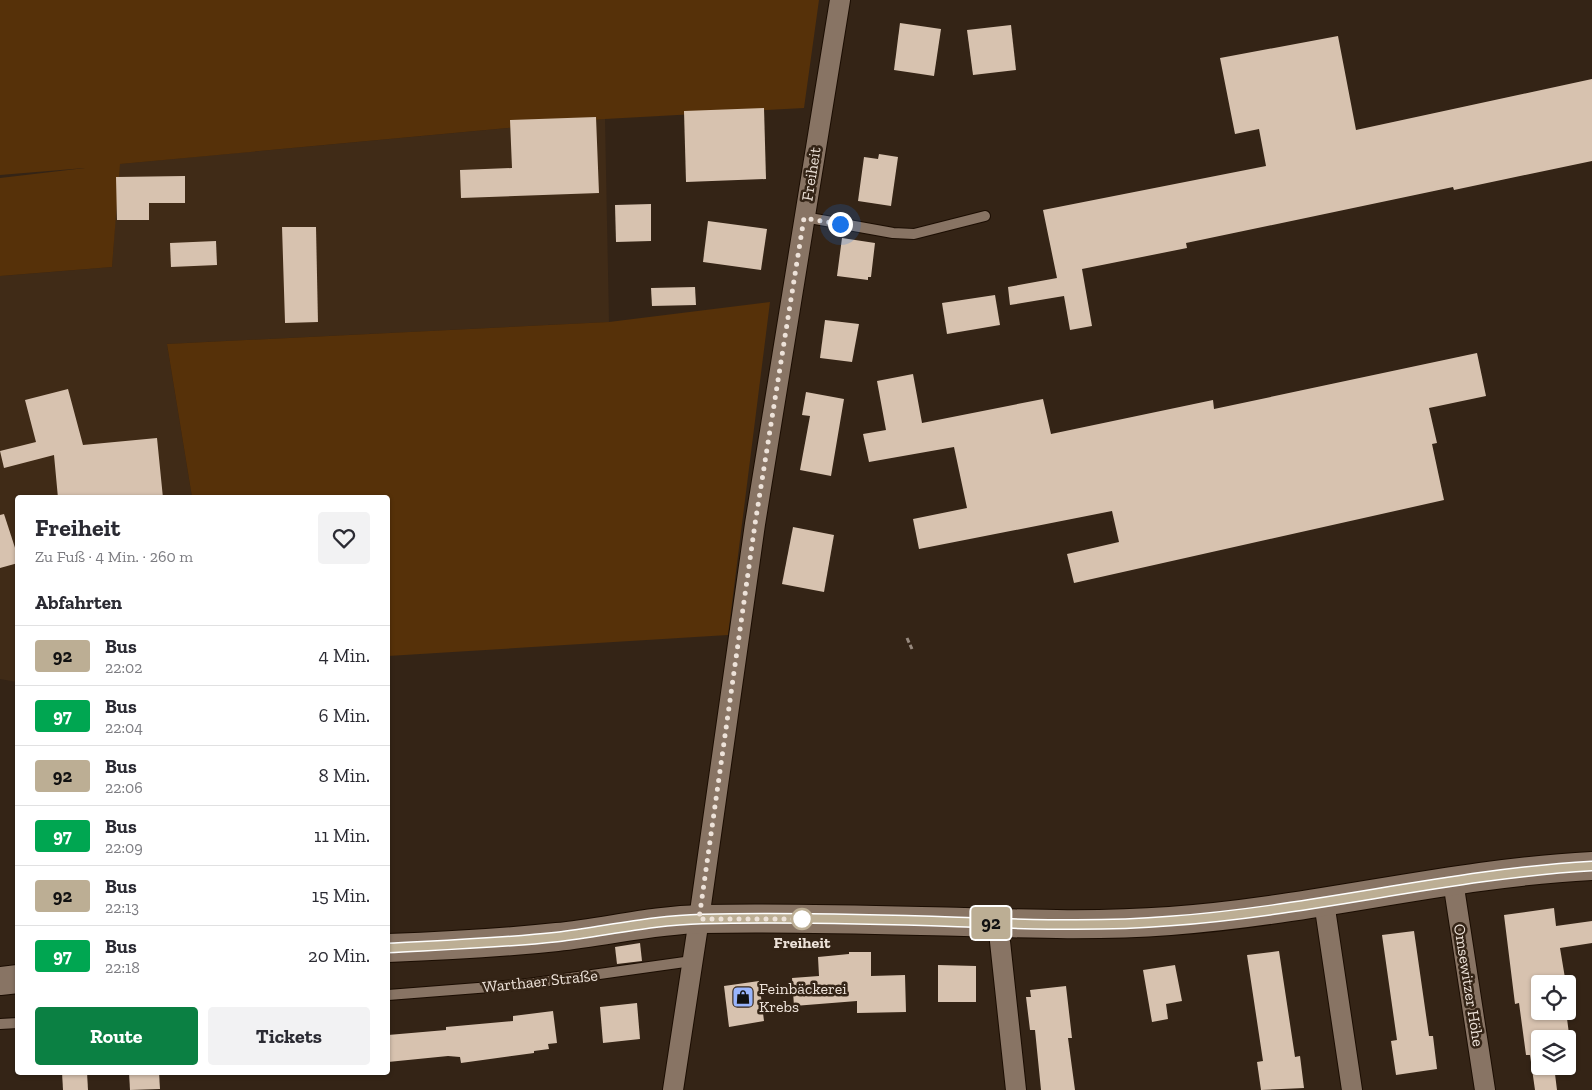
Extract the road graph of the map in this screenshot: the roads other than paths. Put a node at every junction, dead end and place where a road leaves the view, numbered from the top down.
1 (840, 0) edge
2 (985, 216) dead end
3 (804, 218) junction
4 (1592, 866) edge
5 (1453, 881) junction
6 (1324, 902) junction
7 (699, 919) junction
8 (998, 923) junction
9 (390, 948) edge
10 (692, 961) junction
11 (15, 979) edge
12 (0, 981) edge
13 (390, 995) edge
14 (15, 1023) edge
15 (0, 1024) edge
16 (673, 1090) edge
17 (1016, 1090) edge
18 (1352, 1090) edge
19 (1485, 1090) edge

1 - 3 street, Freiheit
2 - 3 lane
3 - 7 street, Freiheit
4 - 5 street
5 - 6 street
5 - 19 street, Omsewitzer Höhe
6 - 8 street
6 - 18 street
7 - 8 street
7 - 9 street
7 - 10 street, Freiheit
8 - 17 street
10 - 13 lane, Warthaer Straße
10 - 16 street, Freiheit
11 - 12 street
14 - 15 lane

